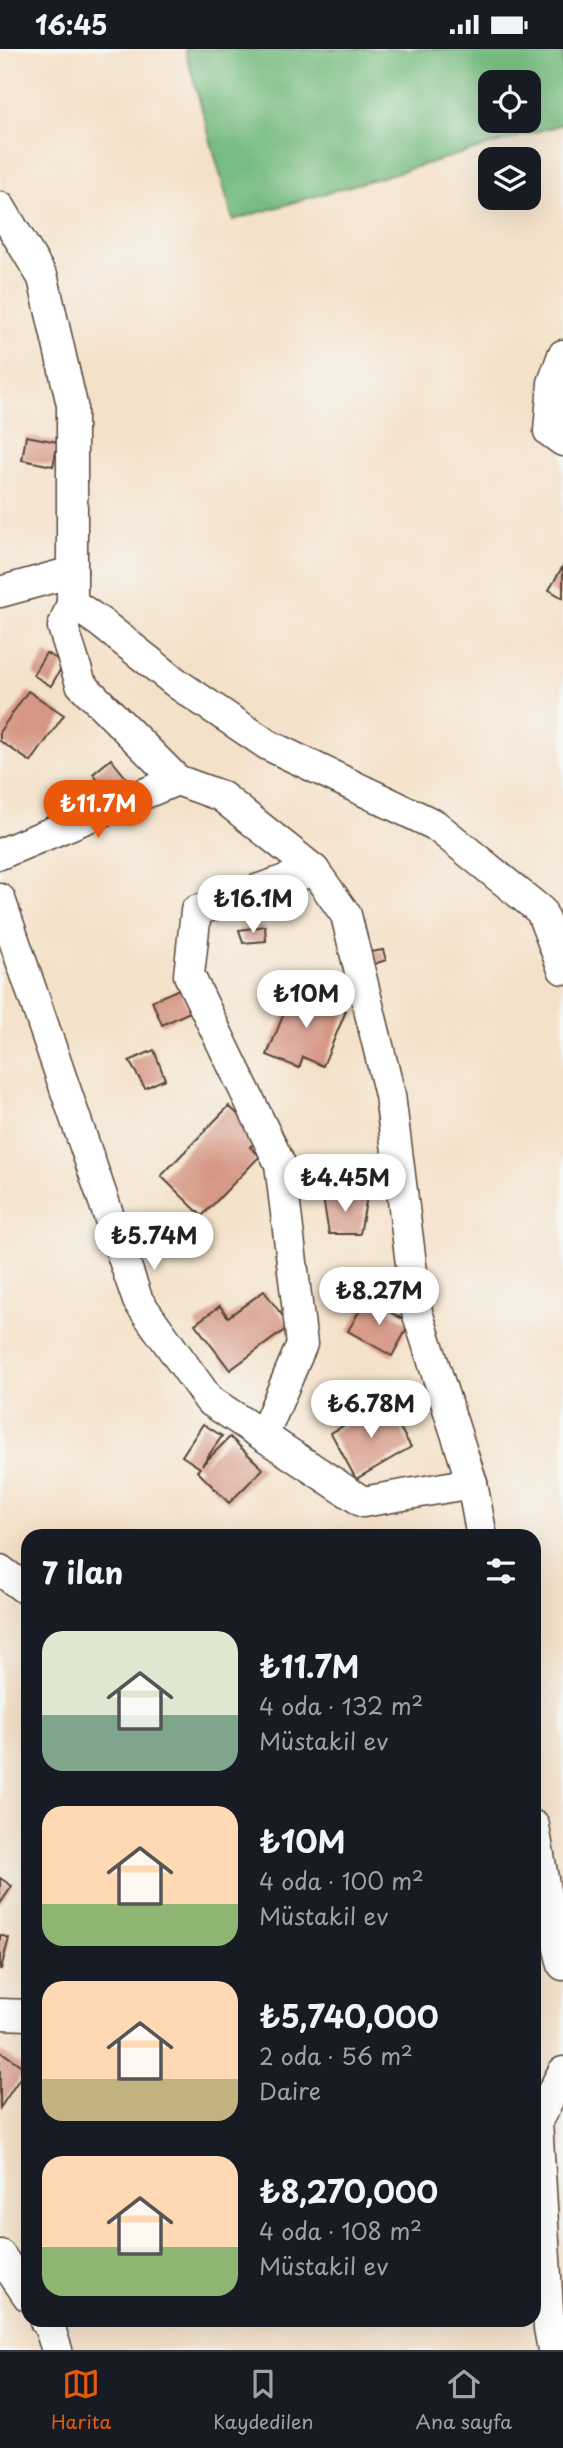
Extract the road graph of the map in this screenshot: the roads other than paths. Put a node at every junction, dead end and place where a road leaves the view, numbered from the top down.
1 (0, 207) edge
2 (563, 355) edge
3 (563, 441) edge
4 (72, 572) junction
5 (0, 592) edge
6 (72, 603) junction
7 (177, 780) junction
8 (0, 854) edge
9 (314, 870) junction
10 (0, 899) edge
11 (563, 969) edge
12 (264, 1434) junction
13 (471, 1483) junction
14 (480, 1529) edge
15 (0, 1570) edge
16 (21, 1586) edge
17 (541, 1871) edge
18 (563, 1965) edge
19 (0, 2014) edge
20 (21, 2015) edge
21 (563, 2072) edge
22 (541, 2110) edge
23 (541, 2210) edge
24 (0, 2255) edge
25 (21, 2286) edge
26 (49, 2327) edge
27 (57, 2350) edge
28 (553, 2350) edge

1 - 4 street
2 - 3 street
4 - 5 street
4 - 6 street
6 - 7 street
6 - 11 street
7 - 8 street
7 - 9 street
9 - 12 street
9 - 13 street
10 - 12 street
12 - 13 street
13 - 14 street
15 - 16 street
17 - 18 street
19 - 20 street
21 - 22 street
23 - 28 street
24 - 25 street
26 - 27 street

